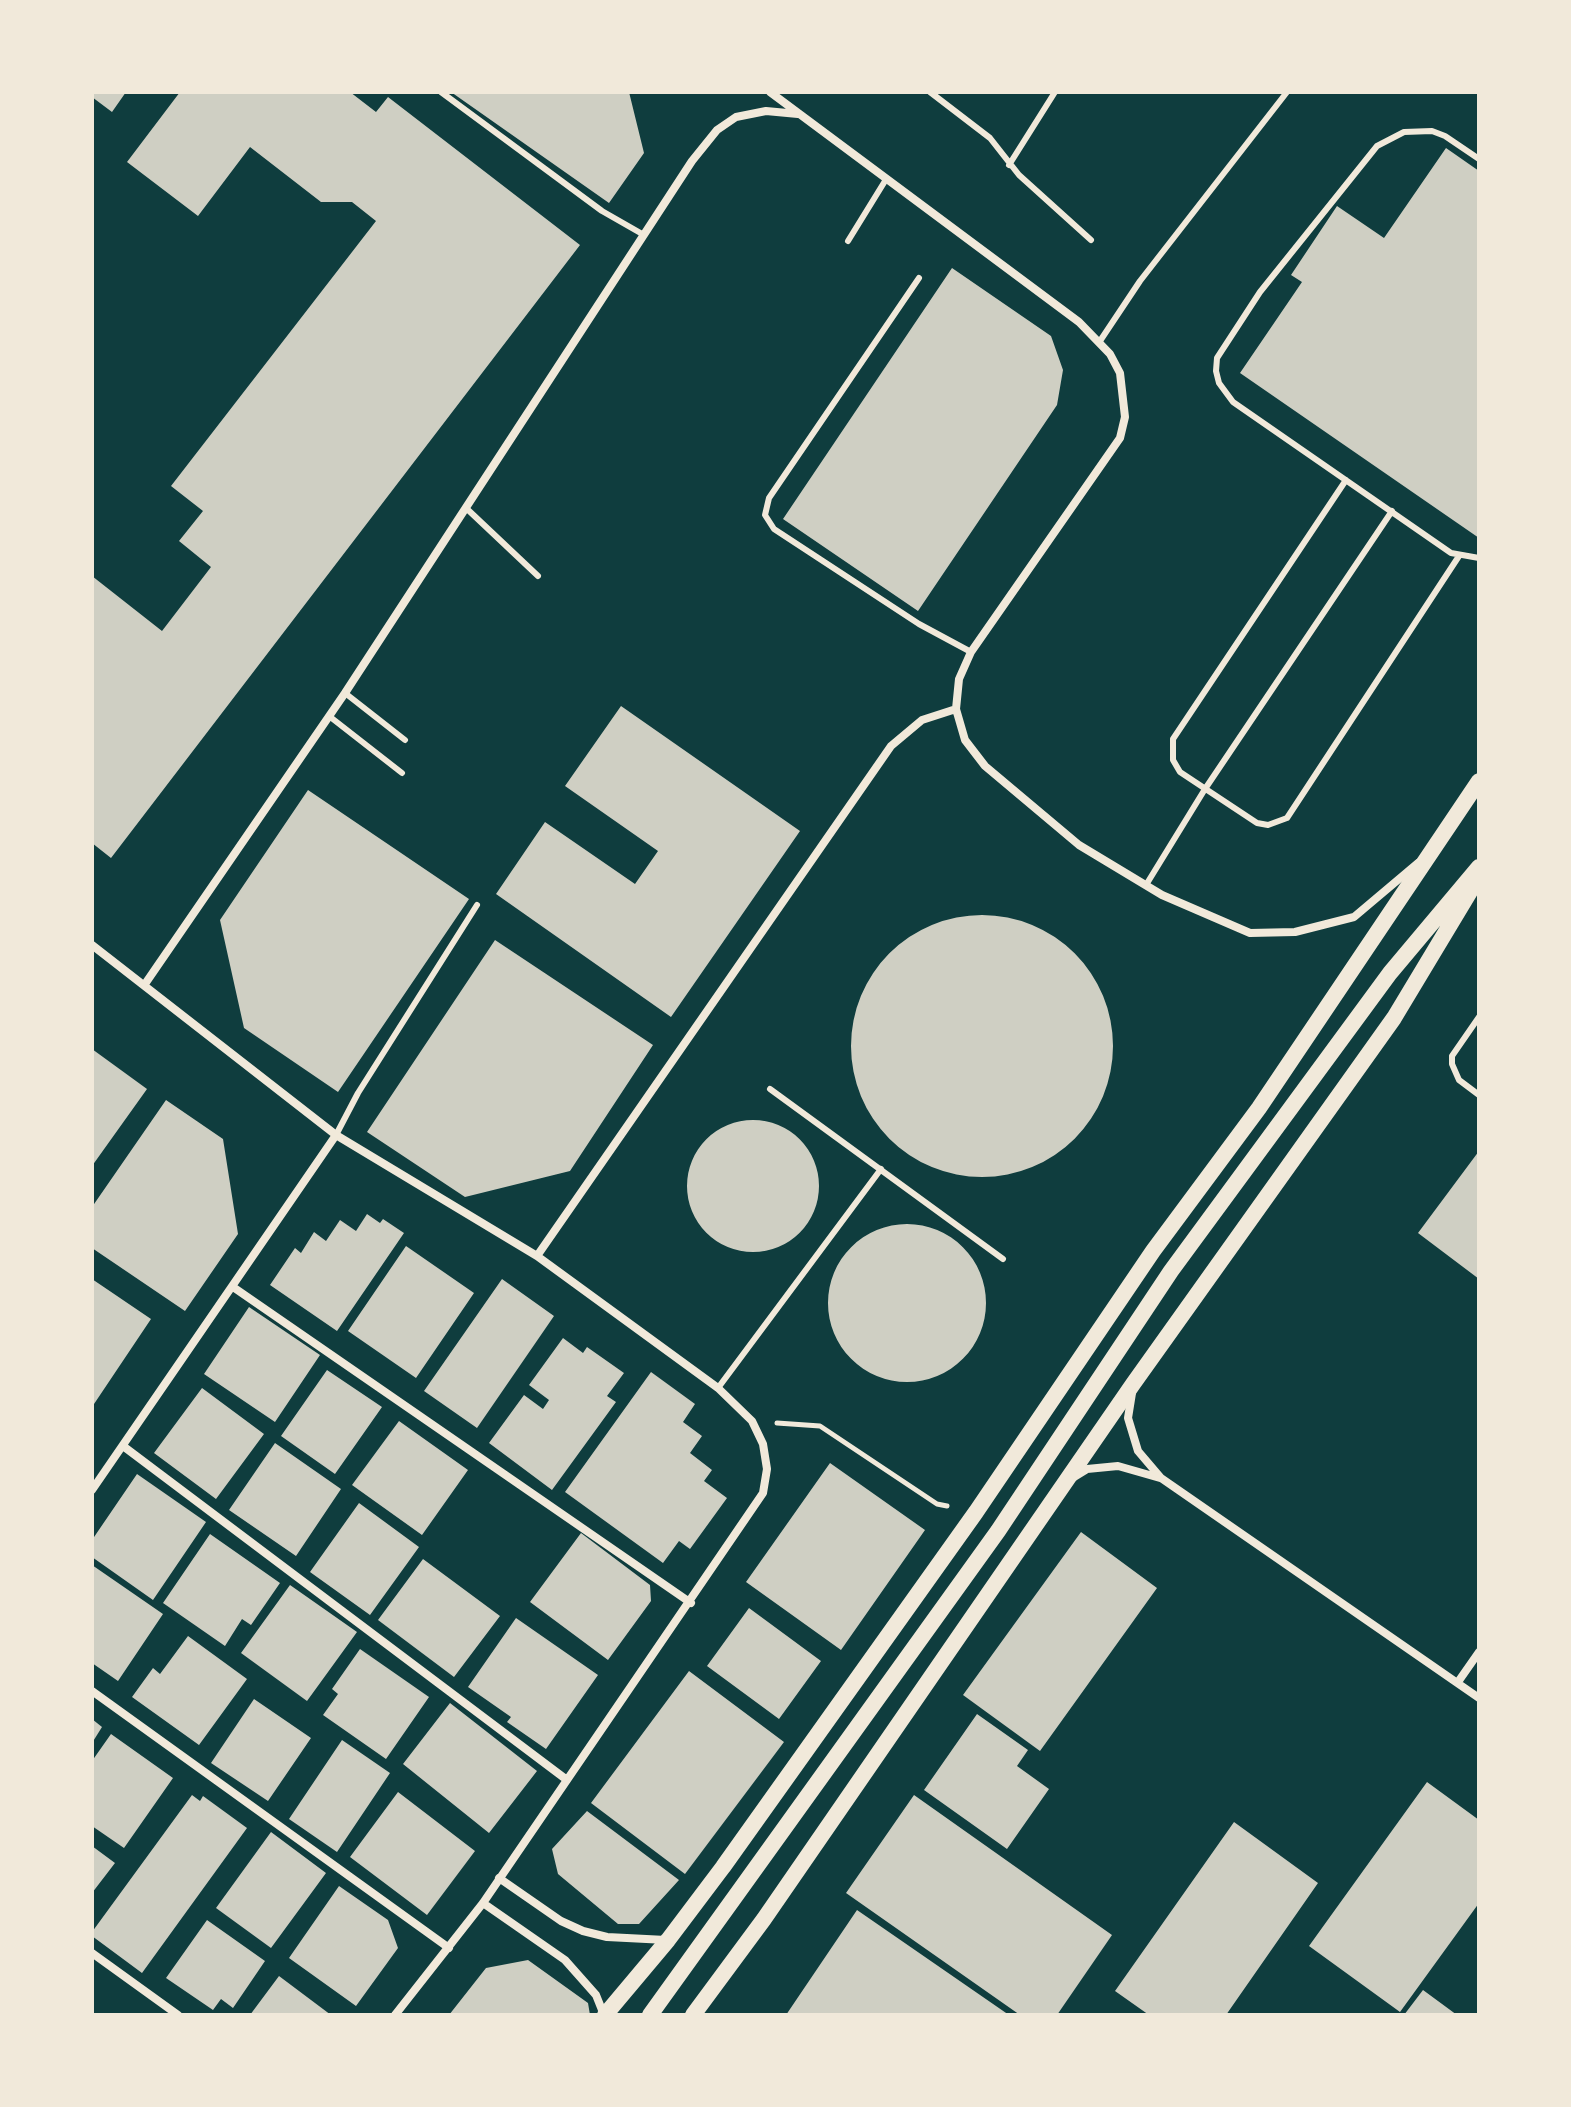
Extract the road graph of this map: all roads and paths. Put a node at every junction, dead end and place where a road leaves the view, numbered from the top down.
1 (441, 92) edge
2 (770, 92) edge
3 (930, 92) edge
4 (1055, 92) edge
5 (1287, 92) edge
6 (799, 114) junction
7 (1479, 159) edge
8 (1009, 165) junction
9 (885, 181) junction
10 (644, 235) junction
11 (1091, 240) dead end
12 (848, 241) dead end
13 (919, 278) dead end
14 (1100, 341) junction
15 (1346, 480) junction
16 (466, 508) junction
17 (1392, 511) junction
18 (1459, 556) junction
19 (1479, 558) edge
20 (538, 576) dead end
21 (971, 652) junction
22 (345, 693) junction
23 (956, 709) junction
24 (329, 716) junction
25 (405, 740) dead end
26 (402, 773) dead end
27 (1479, 781) edge
28 (1205, 789) junction
29 (1437, 847) junction
30 (1479, 867) edge
31 (1479, 876) edge
32 (1146, 885) junction
33 (477, 905) dead end
34 (92, 945) edge
35 (145, 984) junction
36 (1479, 1017) edge
37 (770, 1089) dead end
38 (1479, 1095) edge
39 (336, 1135) junction
40 (881, 1169) junction
41 (537, 1256) junction
42 (1003, 1259) dead end
43 (233, 1287) junction
44 (1133, 1384) junction
45 (718, 1388) junction
46 (752, 1421) junction
47 (123, 1446) junction
48 (1161, 1478) junction
49 (1064, 1483) junction
50 (92, 1490) edge
51 (976, 1512) junction
52 (691, 1603) junction
53 (1479, 1652) edge
54 (1458, 1682) junction
55 (92, 1691) edge
56 (1479, 1698) edge
57 (567, 1780) junction
58 (499, 1878) junction
59 (483, 1903) junction
60 (668, 1940) junction
61 (449, 1948) junction
62 (92, 1953) edge
63 (178, 2015) edge
64 (395, 2015) edge
65 (605, 2015) edge
66 (650, 2015) edge
67 (693, 2015) edge

1 - 10 lane
2 - 6 street
3 - 8 lane
4 - 8 lane
5 - 14 lane
6 - 9 street
6 - 10 street
7 - 15 lane
8 - 11 lane
9 - 12 lane
9 - 14 street
10 - 16 street
13 - 21 lane
14 - 21 street
15 - 17 lane
15 - 28 lane
16 - 20 lane
16 - 22 street
17 - 18 lane
17 - 28 lane
18 - 19 lane
18 - 28 lane
21 - 23 street
22 - 24 street
22 - 25 lane
23 - 32 street
23 - 41 street
24 - 26 lane
24 - 35 street
27 - 29 main road
28 - 32 lane
29 - 32 street
29 - 51 main road
30 - 66 main road
31 - 44 main road
33 - 39 lane
34 - 35 street
35 - 39 street
36 - 38 lane
37 - 40 lane
39 - 41 street
39 - 43 street
40 - 42 lane
40 - 45 lane
41 - 45 street
43 - 47 street
43 - 52 street
44 - 48 street
44 - 49 main road
45 - 46 street
46 - 51 path
46 - 52 street
47 - 50 street
47 - 57 street
48 - 49 street
48 - 54 street
49 - 67 main road
51 - 60 main road
52 - 57 street
53 - 54 street
54 - 56 street
55 - 61 street
57 - 58 street
58 - 59 street
58 - 60 street
59 - 61 street
59 - 65 street
60 - 65 main road
61 - 64 street
62 - 63 street

